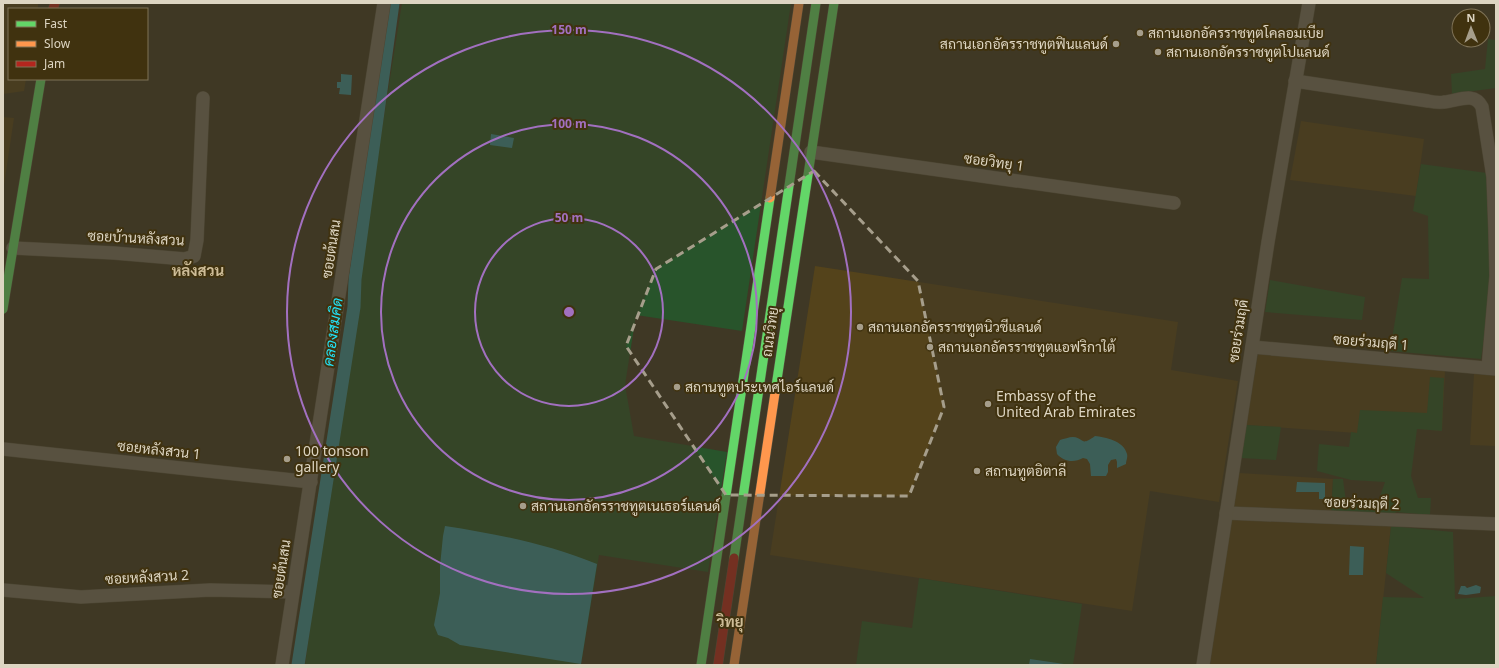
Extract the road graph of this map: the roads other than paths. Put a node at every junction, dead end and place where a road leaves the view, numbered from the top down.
1 (384, 3) edge
2 (799, 3) edge
3 (816, 3) edge
4 (834, 3) edge
5 (1309, 3) edge
6 (41, 80) edge
7 (1295, 81) junction
8 (203, 98) dead end
9 (811, 152) junction
10 (1174, 203) dead end
11 (13, 248) junction
12 (3, 309) edge
13 (1252, 347) junction
14 (1492, 369) edge
15 (3, 449) edge
16 (310, 482) junction
17 (741, 509) junction
18 (757, 511) junction
19 (1226, 513) junction
20 (1496, 524) edge
21 (3, 590) edge
22 (293, 592) junction
23 (282, 665) edge
24 (701, 665) edge
25 (718, 665) edge
26 (734, 665) edge
27 (1203, 665) edge

1 - 16 street, ซอยต้นสน
2 - 24 main road, ถนนวิทยุ
3 - 17 main road, ถนนวิทยุ
4 - 9 main road, ถนนวิทยุ
5 - 7 street, ซอยร่วมฤดี
6 - 11 main road
7 - 13 street, ซอยร่วมฤดี
7 - 14 street, ซอยร่วมฤดี 1
8 - 11 street, ซอยบ้านหลังสวน
9 - 10 street, ซอยวิทยุ 1
9 - 18 main road, ถนนวิทยุ
11 - 12 main road
13 - 14 street, ซอยร่วมฤดี 1
13 - 19 street, ซอยร่วมฤดี
15 - 16 street, ซอยหลังสวน 1
16 - 22 street, ซอยต้นสน
17 - 18 main road
17 - 25 main road, ถนนวิทยุ
18 - 26 main road, ถนนวิทยุ
19 - 20 street, ซอยร่วมฤดี 2
19 - 27 street, ซอยร่วมฤดี
21 - 22 street, ซอยหลังสวน 2
22 - 23 street, ซอยต้นสน

